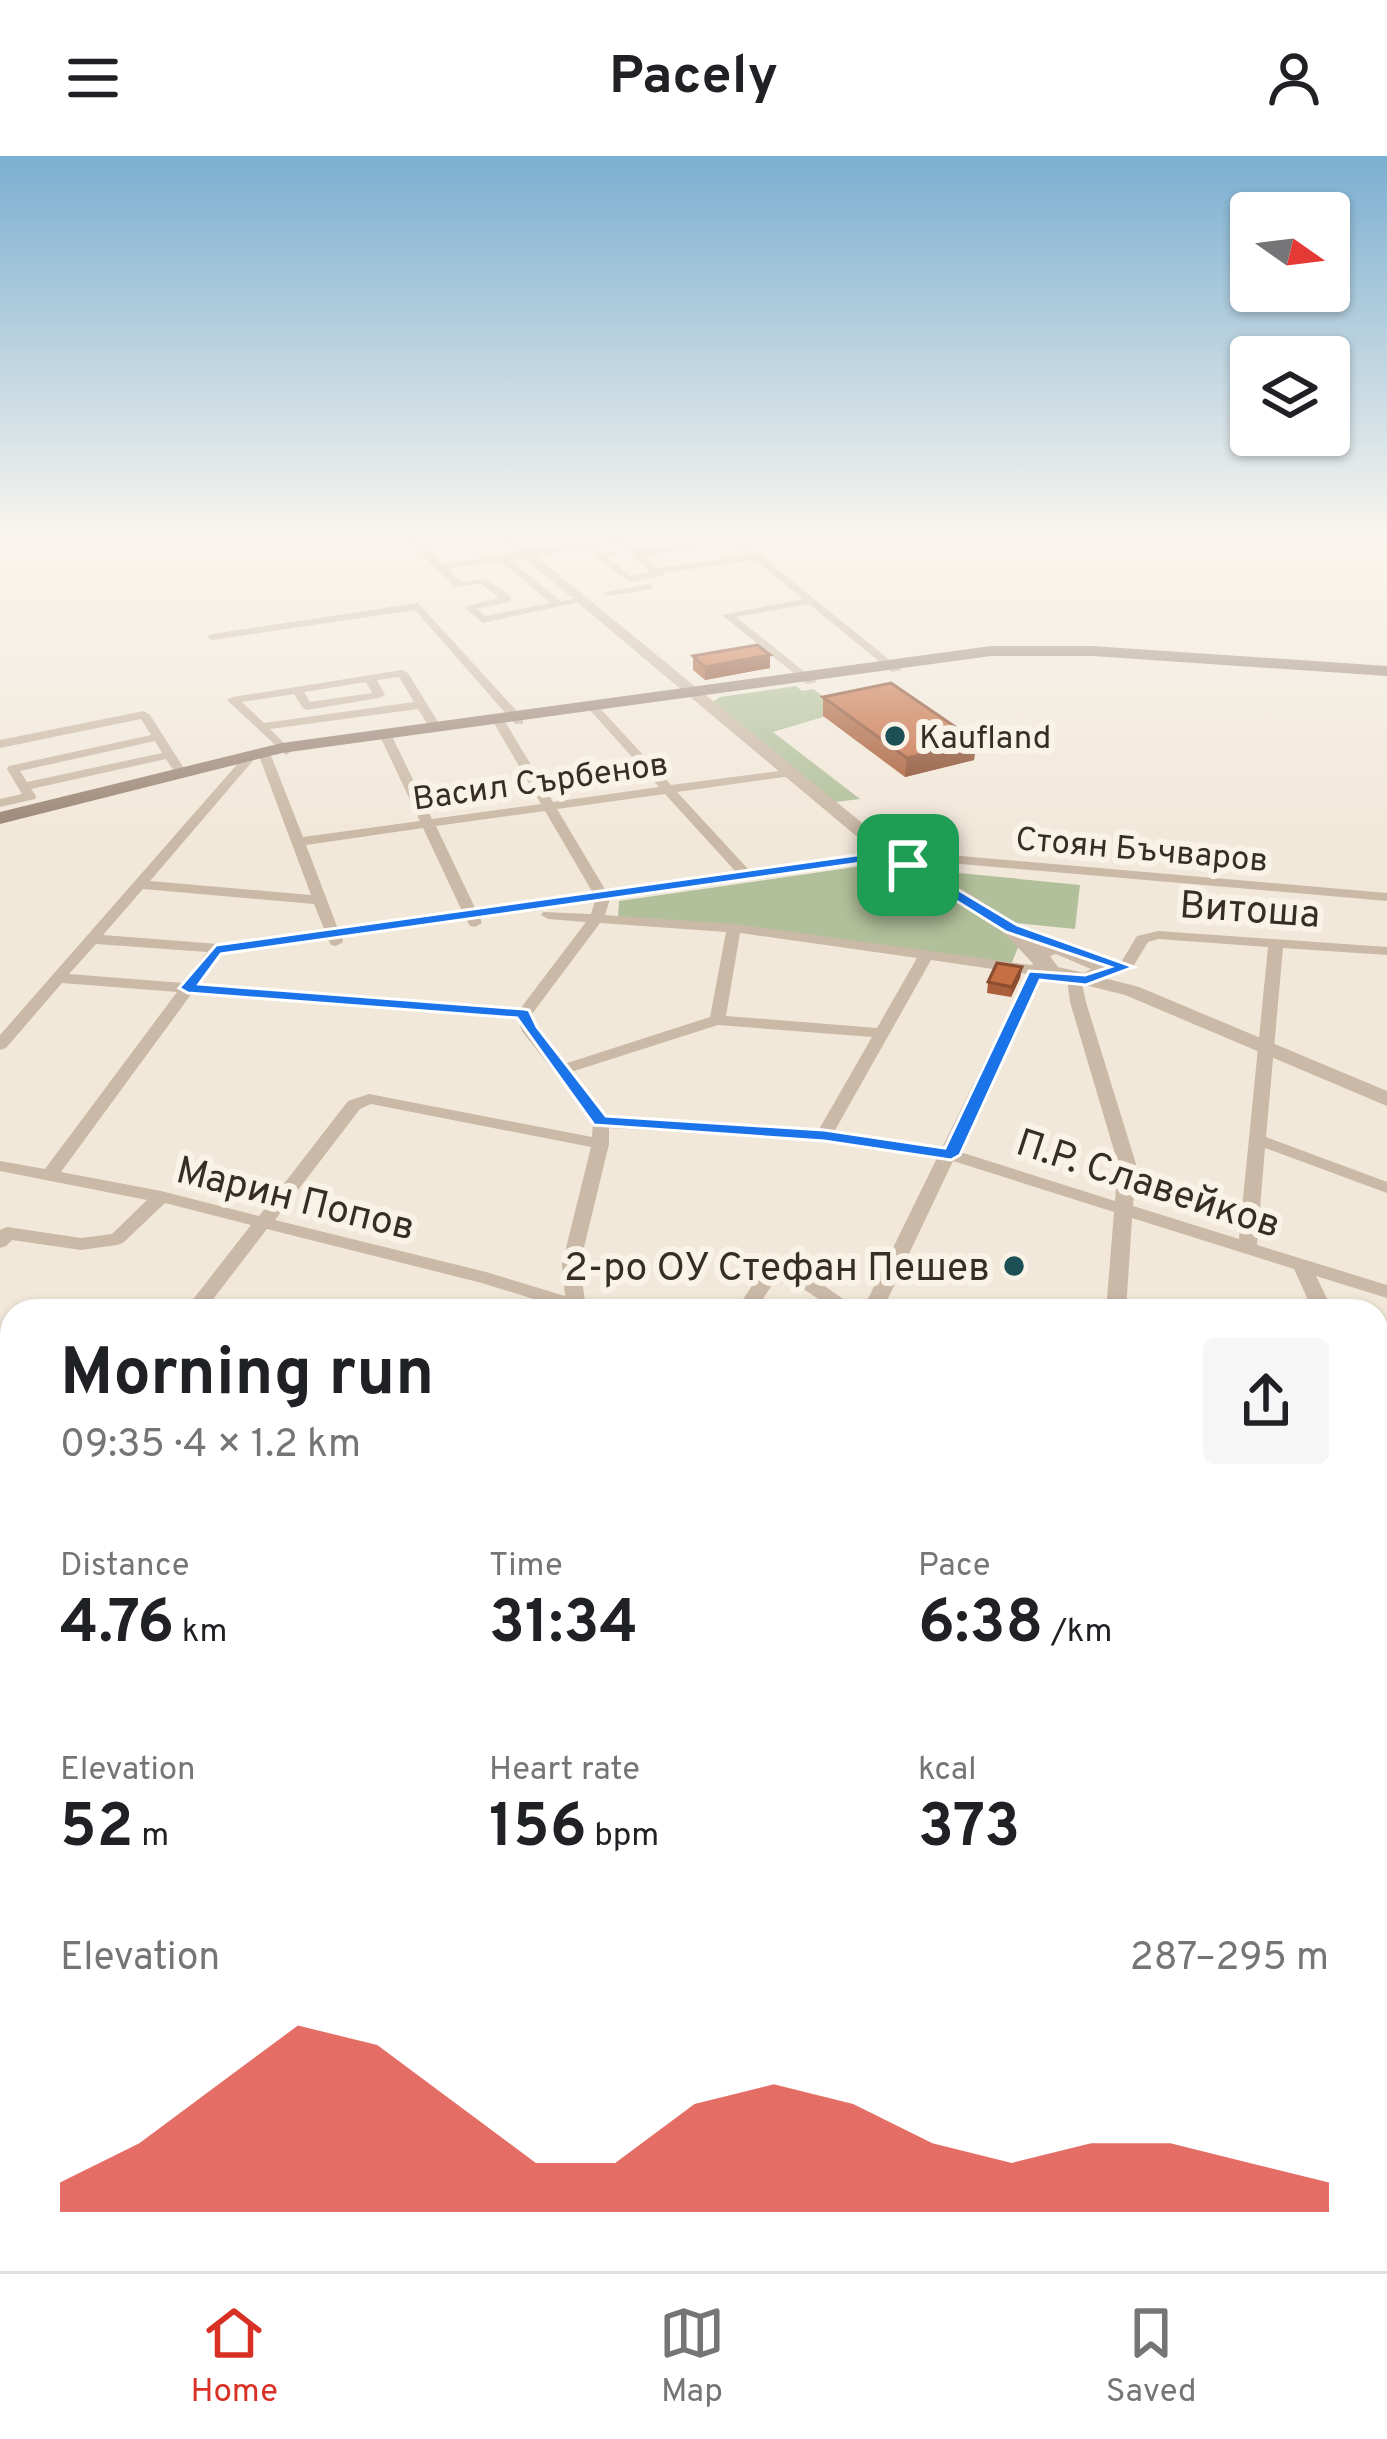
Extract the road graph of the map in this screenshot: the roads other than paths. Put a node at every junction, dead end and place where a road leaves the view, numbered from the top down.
1 (234, 634) edge
2 (440, 634) edge
3 (622, 634) edge
4 (750, 634) edge
5 (851, 634) edge
6 (212, 637) dead end
7 (893, 668) junction
8 (1386, 674) edge
9 (807, 679) junction
10 (694, 696) junction
11 (594, 708) junction
12 (428, 716) junction
13 (508, 720) junction
14 (261, 727) junction
15 (386, 736) junction
16 (158, 737) junction
17 (0, 744) edge
18 (266, 755) junction
19 (175, 764) junction
20 (790, 772) junction
21 (23, 787) junction
22 (667, 788) junction
23 (0, 803) edge
24 (551, 806) junction
25 (0, 818) edge
26 (427, 824) junction
27 (298, 842) junction
28 (900, 860) junction
29 (746, 875) junction
30 (139, 884) junction
31 (601, 894) junction
32 (1387, 897) edge
33 (320, 901) junction
34 (1387, 908) edge
35 (598, 916) junction
36 (473, 919) junction
37 (734, 928) junction
38 (335, 939) junction
39 (91, 940) junction
40 (1276, 945) junction
41 (1387, 951) edge
42 (213, 954) junction
43 (925, 958) junction
44 (1076, 968) junction
45 (57, 978) junction
46 (188, 988) junction
47 (524, 1014) junction
48 (717, 1020) junction
49 (882, 1033) junction
50 (0, 1045) edge
51 (1267, 1047) junction
52 (562, 1070) junction
53 (1387, 1099) edge
54 (601, 1121) junction
55 (824, 1136) junction
56 (1259, 1140) junction
57 (600, 1144) junction
58 (951, 1155) junction
59 (0, 1166) edge
60 (51, 1174) junction
61 (1387, 1188) edge
62 (161, 1197) junction
63 (1126, 1208) junction
64 (265, 1223) junction
65 (0, 1242) edge
66 (1247, 1248) junction
67 (1302, 1266) junction
68 (1387, 1292) edge
69 (204, 1299) edge
70 (557, 1299) edge
71 (582, 1299) edge
72 (753, 1299) edge
73 (832, 1299) edge
74 (878, 1299) edge
75 (1117, 1299) edge
76 (1317, 1299) edge

1 - 6 street
2 - 13 street
3 - 10 street
4 - 9 street
5 - 7 street
7 - 8 main road
7 - 9 main road
9 - 10 main road
10 - 11 main road
10 - 20 street
11 - 13 main road
11 - 22 street
12 - 13 main road
12 - 14 street
12 - 14 street
12 - 15 main road
12 - 18 street
13 - 15 main road
13 - 24 street
14 - 18 street
15 - 18 main road
15 - 26 street
16 - 17 street
16 - 19 street
16 - 21 street
18 - 19 main road
18 - 27 street
18 - 30 street
19 - 21 street
19 - 25 main road
20 - 22 street, Васил Сърбенов
20 - 28 street
21 - 23 street
22 - 24 street, Васил Сърбенов
22 - 29 street
24 - 26 street, Васил Сърбенов
24 - 31 street
26 - 27 street, Васил Сърбенов
26 - 36 street
27 - 33 street
28 - 29 street
28 - 32 street, Стоян Бъчваров
28 - 34 street, Стоян Бъчваров
28 - 44 street
29 - 31 street
30 - 33 street
30 - 39 street
31 - 35 street
31 - 36 street
33 - 38 street
35 - 36 street
35 - 37 street
35 - 47 street
36 - 38 street
37 - 43 street
37 - 48 street
38 - 42 street
39 - 42 street
39 - 45 street
40 - 41 street, Витоша
40 - 44 street, Витоша
40 - 51 street
42 - 46 street
43 - 44 street
43 - 49 street
44 - 51 street
44 - 58 street
44 - 63 street
45 - 46 street
45 - 50 street
46 - 47 street
46 - 60 street
47 - 52 street
48 - 49 street
48 - 52 street
49 - 55 street
51 - 53 street
51 - 56 street
52 - 54 street
54 - 55 street, П.Р. Славейков
54 - 57 street
55 - 58 street, П.Р. Славейков
56 - 61 street
56 - 66 street
57 - 64 street
57 - 71 street
58 - 63 street, П.Р. Славейков
58 - 74 street
59 - 60 street, Марин Попов
60 - 62 street, Марин Попов
62 - 64 street, Марин Попов
62 - 65 street
63 - 66 street, П.Р. Славейков
63 - 75 street
64 - 69 street
64 - 70 street, Марин Попов
66 - 67 street, П.Р. Славейков
67 - 68 street, П.Р. Славейков
67 - 76 street
72 - 73 street

